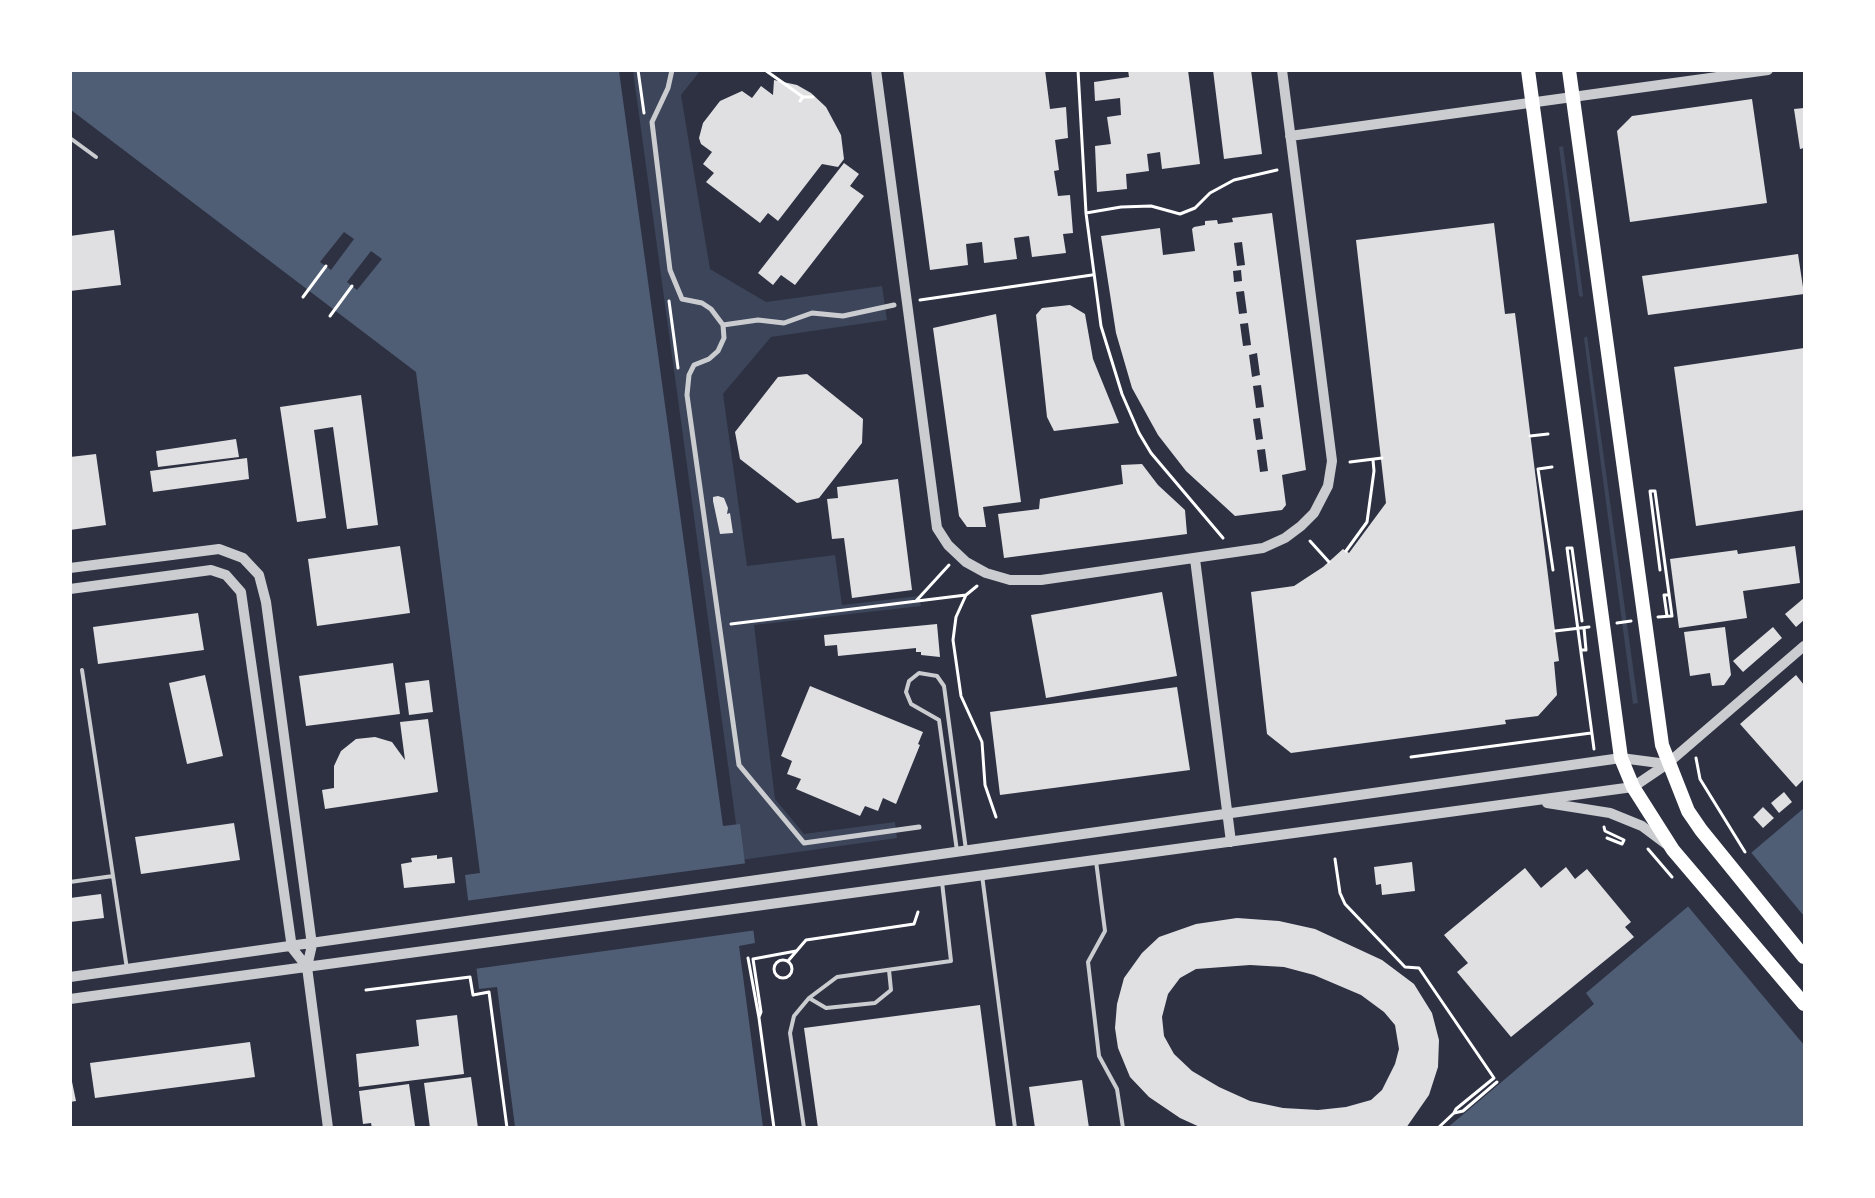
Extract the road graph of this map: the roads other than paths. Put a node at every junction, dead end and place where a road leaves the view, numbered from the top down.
1 (672, 70) edge
2 (876, 70) edge
3 (1282, 70) edge
4 (1528, 70) edge
5 (1569, 70) edge
6 (1768, 70) edge
7 (1573, 97) junction
8 (1532, 103) junction
9 (1290, 136) junction
10 (70, 138) edge
11 (96, 157) dead end
12 (894, 305) dead end
13 (723, 325) junction
14 (1195, 560) junction
15 (70, 568) edge
16 (70, 589) edge
17 (1804, 646) edge
18 (82, 670) dead end
19 (1621, 758) junction
20 (1667, 764) junction
21 (1633, 787) junction
22 (1520, 803) junction
23 (1227, 814) junction
24 (920, 827) dead end
25 (1231, 842) junction
26 (1673, 850) junction
27 (962, 852) junction
28 (1095, 861) junction
29 (113, 876) junction
30 (982, 876) junction
31 (942, 881) junction
32 (70, 882) edge
33 (312, 945) junction
34 (292, 948) junction
35 (1804, 957) edge
36 (307, 967) junction
37 (127, 969) junction
38 (888, 970) junction
39 (70, 977) edge
40 (809, 998) junction
41 (70, 999) edge
42 (1804, 1004) edge
43 (328, 1128) edge
44 (804, 1128) edge
45 (1015, 1128) edge
46 (1123, 1128) edge

1 - 13 street
2 - 14 street
3 - 9 street
4 - 8 main road
5 - 7 main road
6 - 7 street
7 - 8 street
7 - 20 main road
8 - 9 street
8 - 19 main road
9 - 14 street
10 - 11 lane
12 - 13 street
13 - 24 street
14 - 23 street
15 - 33 street
16 - 34 street
17 - 20 street
18 - 29 lane
19 - 20 street
19 - 21 main road
19 - 23 street
20 - 21 street
20 - 35 main road
21 - 22 street
21 - 26 main road
22 - 25 street
22 - 26 street
23 - 25 street
23 - 27 street
25 - 28 street
26 - 42 main road
27 - 27 lane
27 - 33 street
28 - 30 street
28 - 46 lane
29 - 32 lane
29 - 37 lane
30 - 31 street
30 - 45 lane
31 - 36 street
31 - 38 lane
33 - 34 street
33 - 36 street
34 - 36 street
34 - 37 street
36 - 41 street
36 - 43 street
37 - 39 street
38 - 40 lane
38 - 40 lane
40 - 44 lane

